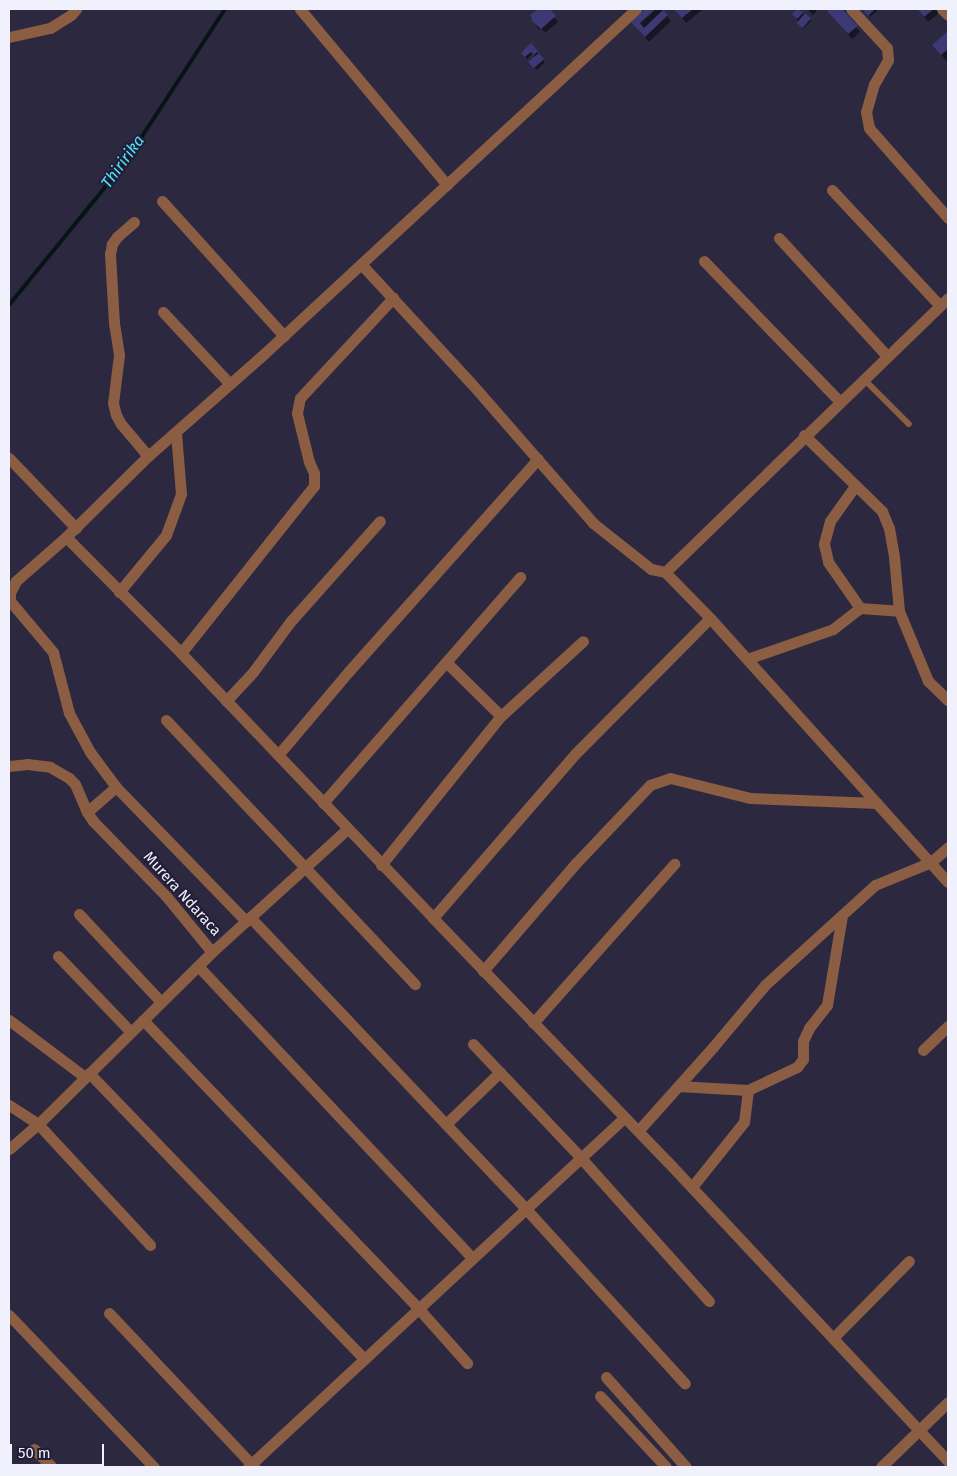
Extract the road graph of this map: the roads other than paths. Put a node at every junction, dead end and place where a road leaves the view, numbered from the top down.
1 (76, 9) edge
2 (300, 9) edge
3 (636, 9) edge
4 (851, 9) edge
5 (942, 9) edge
6 (948, 15) edge
7 (9, 37) edge
8 (447, 185) junction
9 (832, 190) dead end
10 (162, 201) dead end
11 (948, 218) edge
12 (134, 222) dead end
13 (779, 238) dead end
14 (704, 261) dead end
15 (361, 264) junction
16 (393, 298) junction
17 (944, 302) edge
18 (163, 312) dead end
19 (284, 336) junction
20 (887, 356) junction
21 (864, 378) junction
22 (230, 384) junction
23 (839, 401) junction
24 (910, 424) dead end
25 (176, 433) junction
26 (804, 435) junction
27 (148, 456) junction
28 (9, 458) edge
29 (538, 459) junction
30 (855, 486) junction
31 (380, 520) dead end
32 (76, 528) junction
33 (66, 538) junction
34 (665, 572) junction
35 (520, 577) dead end
36 (120, 592) junction
37 (9, 601) edge
38 (860, 608) junction
39 (899, 611) junction
40 (710, 618) junction
41 (582, 641) dead end
42 (181, 653) junction
43 (747, 659) junction
44 (446, 662) junction
45 (948, 700) edge
46 (226, 701) junction
47 (501, 716) junction
48 (166, 720) dead end
49 (278, 756) junction
50 (9, 766) edge
51 (116, 786) junction
52 (323, 803) junction
53 (877, 803) junction
54 (86, 812) junction
55 (347, 829) junction
56 (948, 847) edge
57 (931, 862) junction
58 (674, 864) dead end
59 (381, 865) junction
60 (304, 868) junction
61 (948, 882) edge
62 (79, 914) dead end
63 (842, 915) junction
64 (432, 918) junction
65 (248, 919) junction
66 (212, 952) junction
67 (58, 956) dead end
68 (198, 966) junction
69 (483, 971) junction
70 (415, 984) dead end
71 (161, 1002) junction
72 (9, 1020) edge
73 (143, 1020) junction
74 (533, 1023) junction
75 (948, 1026) edge
76 (131, 1032) junction
77 (473, 1044) dead end
78 (923, 1050) dead end
79 (500, 1072) junction
80 (87, 1075) junction
81 (678, 1086) junction
82 (748, 1090) junction
83 (9, 1105) edge
84 (625, 1117) junction
85 (38, 1124) junction
86 (446, 1124) junction
87 (638, 1131) junction
88 (9, 1149) edge
89 (581, 1158) junction
90 (692, 1187) junction
91 (526, 1209) junction
92 (150, 1245) dead end
93 (472, 1258) junction
94 (909, 1261) dead end
95 (709, 1301) dead end
96 (418, 1308) junction
97 (109, 1313) dead end
98 (9, 1316) edge
99 (833, 1338) junction
100 (364, 1359) junction
101 (467, 1363) dead end
102 (606, 1377) dead end
103 (685, 1384) dead end
104 (600, 1396) dead end
105 (948, 1402) edge
106 (919, 1430) junction
107 (34, 1449) dead end
108 (948, 1461) edge
109 (251, 1466) edge
110 (52, 1467) edge
111 (154, 1467) edge
112 (666, 1467) edge
113 (686, 1467) edge
114 (881, 1467) edge

1 - 7 street
2 - 8 street
3 - 8 street
4 - 11 street
5 - 6 street
8 - 15 street
9 - 17 street
10 - 19 street
12 - 27 street
13 - 20 street
14 - 23 street
15 - 16 street
15 - 19 street
16 - 29 street
16 - 42 street
17 - 20 street
18 - 22 street
19 - 22 street
20 - 21 street
21 - 23 street
21 - 24 lane
22 - 25 street
23 - 26 street
25 - 27 street
25 - 36 street
26 - 30 street
26 - 34 street
27 - 32 street
28 - 32 street
29 - 34 street
29 - 49 street
30 - 38 street
30 - 39 street
31 - 46 street
32 - 33 street
33 - 36 street
33 - 37 street
34 - 40 street
35 - 44 street
36 - 42 street
37 - 51 street
38 - 39 street
38 - 43 street
39 - 45 street
40 - 43 street
40 - 64 street
41 - 47 street
42 - 46 street
43 - 53 street
44 - 47 street
44 - 52 street
46 - 49 street
47 - 59 street
48 - 60 street
49 - 52 street
50 - 54 street, Murera Ndaraca
51 - 54 street
51 - 65 street
52 - 55 street
53 - 57 street
53 - 69 street
54 - 66 street, Murera Ndaraca
55 - 59 street
55 - 60 street
56 - 57 street
57 - 61 street
57 - 63 street
58 - 74 street
59 - 64 street
60 - 65 street
60 - 70 street
62 - 71 street
63 - 81 street
63 - 82 street
64 - 69 street
65 - 66 street
65 - 86 street
66 - 68 street, Murera Ndaraca
67 - 76 street
68 - 71 street, Murera Ndaraca
68 - 93 street
69 - 74 street
71 - 73 street, Murera Ndaraca
72 - 80 street
73 - 76 street, Murera Ndaraca
73 - 96 street
74 - 84 street
75 - 78 street
76 - 80 street, Murera Ndaraca
77 - 79 street
79 - 86 street
79 - 89 street
80 - 85 street, Murera Ndaraca
80 - 100 street
81 - 82 street
81 - 87 street
82 - 90 street
83 - 85 street
84 - 87 street
84 - 89 street
85 - 88 street, Murera Ndaraca
85 - 92 street
86 - 91 street
87 - 90 street
89 - 91 street
89 - 95 street
90 - 99 street
91 - 93 street
91 - 103 street
93 - 96 street
94 - 99 street
96 - 100 street
96 - 101 street
97 - 109 street
98 - 111 street
99 - 106 street
100 - 109 street
102 - 113 street
104 - 112 street
105 - 106 street
106 - 108 street
106 - 114 street
107 - 110 street

